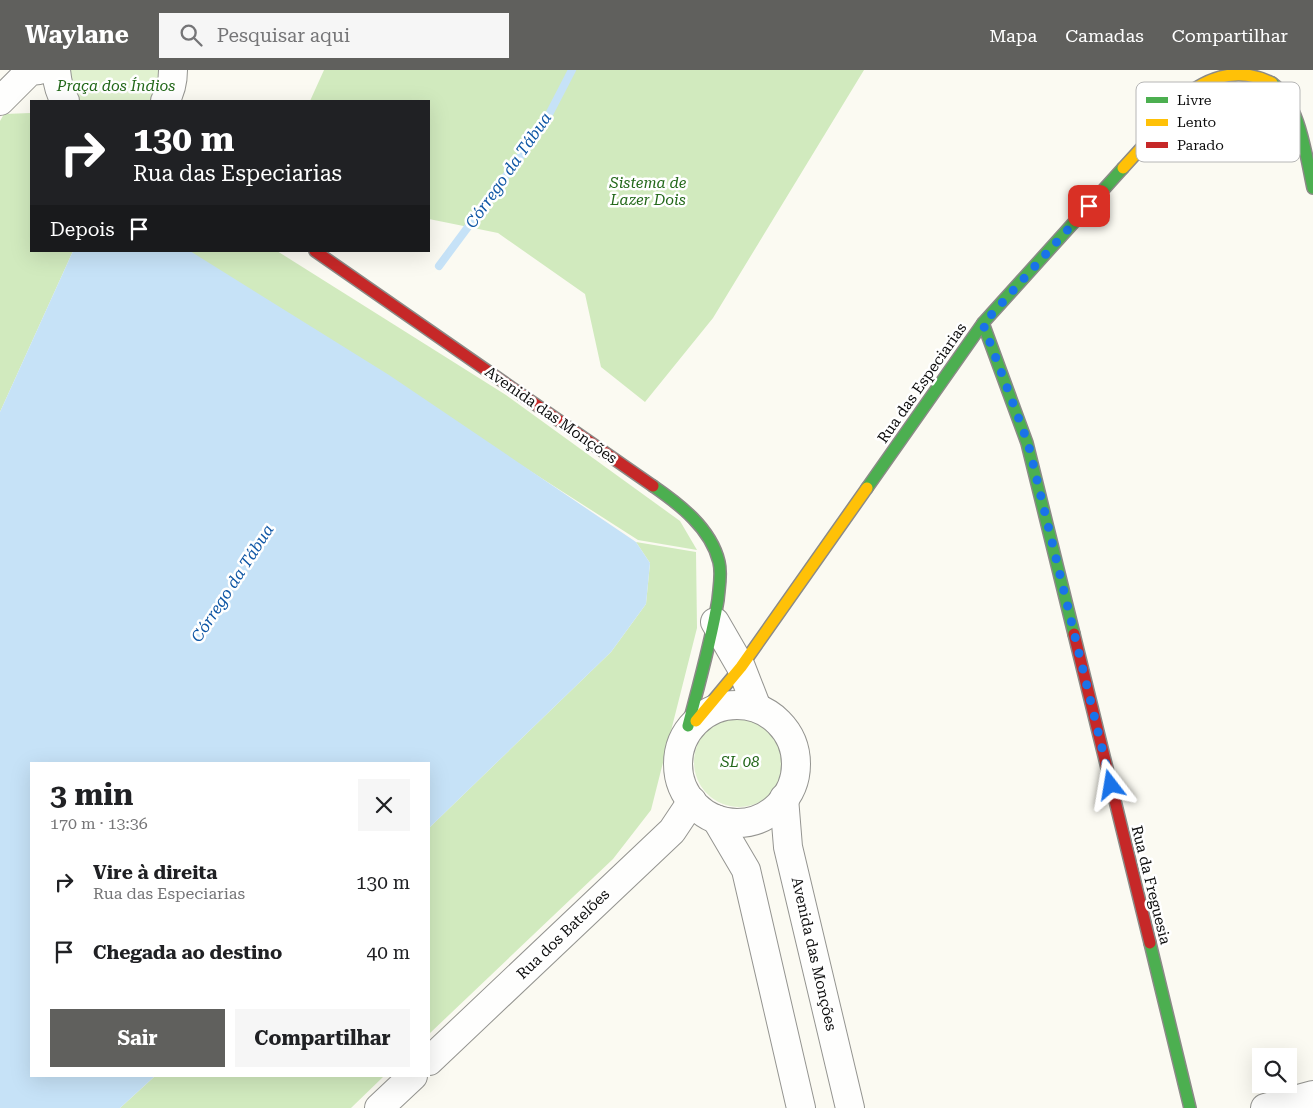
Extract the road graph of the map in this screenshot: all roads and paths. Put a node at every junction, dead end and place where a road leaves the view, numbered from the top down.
1 (42, 70) edge
2 (173, 70) edge
3 (0, 73) edge
4 (1205, 82) edge
5 (1270, 82) edge
6 (64, 100) edge
7 (166, 100) edge
8 (0, 101) edge
9 (1300, 134) edge
10 (1136, 154) edge
11 (1313, 188) edge
12 (316, 252) edge
13 (983, 324) junction
14 (715, 622) junction
15 (741, 667) junction
16 (757, 708) junction
17 (691, 727) junction
18 (784, 798) junction
19 (692, 801) junction
20 (716, 819) junction
21 (430, 1060) edge
22 (412, 1077) edge
23 (1313, 1095) edge
24 (380, 1108) edge
25 (801, 1108) edge
26 (850, 1108) edge
27 (1190, 1108) edge
28 (1265, 1108) edge

1 - 3 street
1 - 6 street
1 - 8 street
2 - 7 street
4 - 5 street, Rua das Especiarias
9 - 11 street, Rua das Especiarias
10 - 13 street, Rua das Especiarias
12 - 14 street, Avenida das Monções
13 - 15 street, Rua das Especiarias
13 - 27 street, Rua da Freguesia
14 - 15 street
14 - 17 street, Avenida das Monções
15 - 16 street
15 - 17 street, Rua das Especiarias
16 - 17 street
16 - 18 street
17 - 19 street
18 - 20 street
18 - 26 street, Avenida das Monções
19 - 20 street
19 - 21 street, Rua dos Batelões
20 - 25 street
22 - 24 street
23 - 28 street

